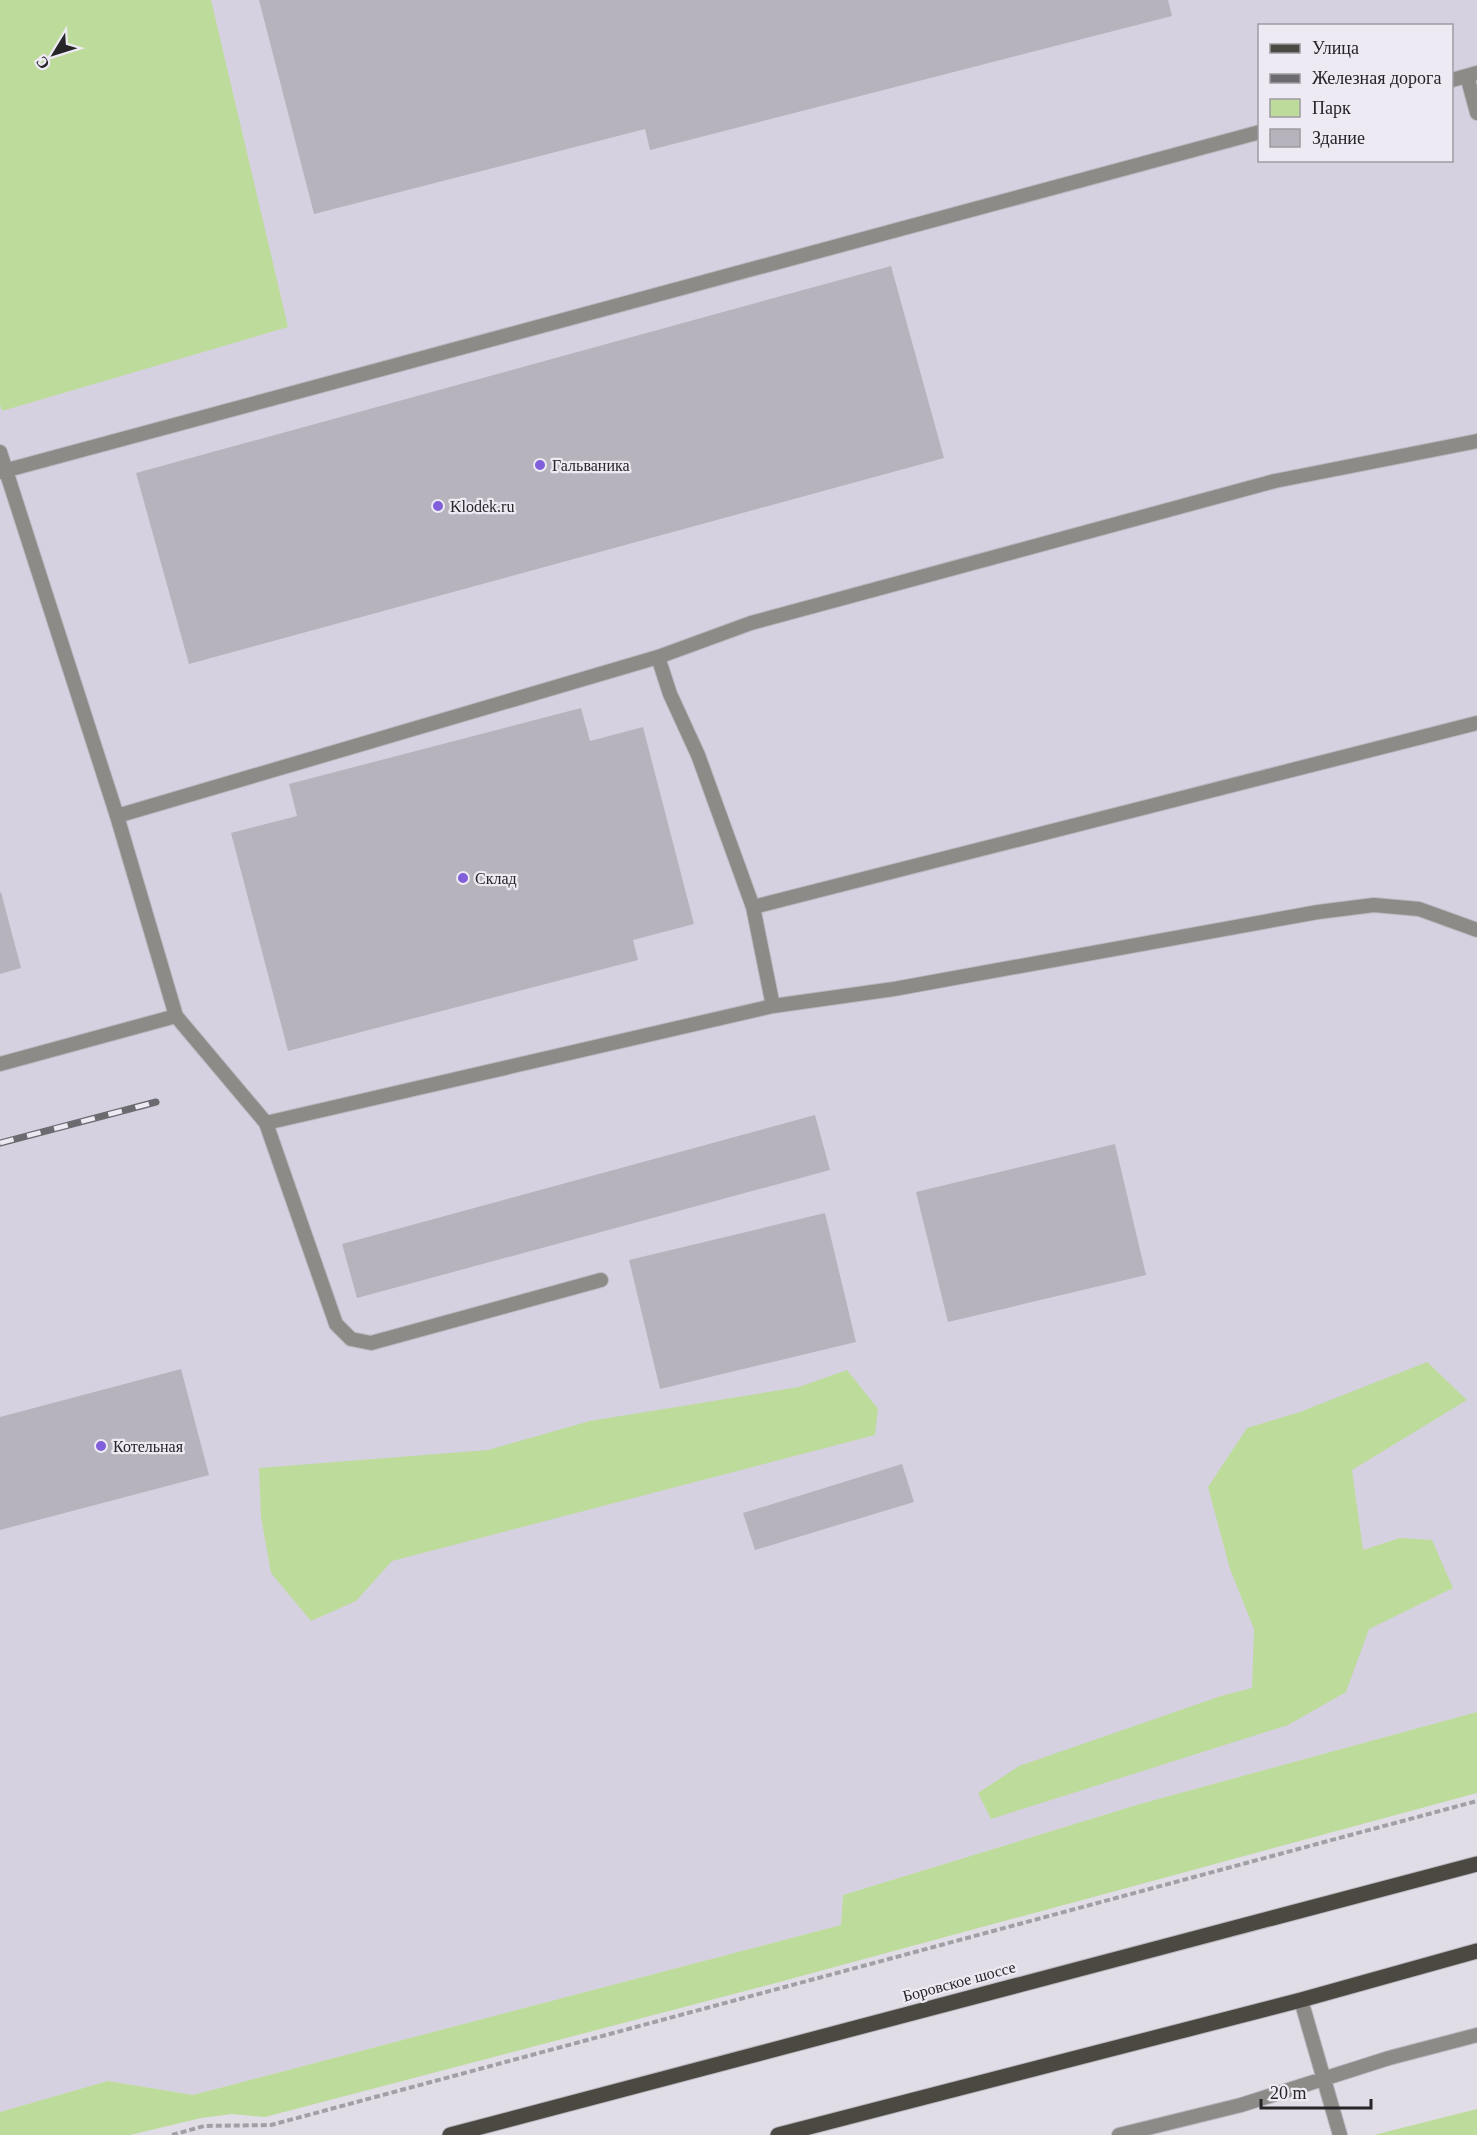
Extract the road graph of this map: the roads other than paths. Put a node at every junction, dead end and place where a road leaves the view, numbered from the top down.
1 (1472, 75) edge
2 (1453, 80) edge
3 (1477, 113) edge
4 (1258, 133) edge
5 (1477, 441) edge
6 (0, 452) edge
7 (3, 472) edge
8 (658, 657) junction
9 (1477, 723) edge
10 (117, 816) junction
11 (753, 908) junction
12 (1477, 930) edge
13 (773, 1006) junction
14 (176, 1016) junction
15 (0, 1064) edge
16 (266, 1123) junction
17 (601, 1280) dead end
18 (1477, 1864) edge
19 (1477, 1951) edge
20 (1301, 2000) junction
21 (1477, 2035) edge
22 (1324, 2079) junction
23 (450, 2135) edge
24 (778, 2135) edge
25 (1119, 2135) edge
26 (1340, 2135) edge

1 - 2 lane
1 - 3 lane
4 - 7 lane
5 - 8 lane
6 - 7 lane
7 - 10 lane
8 - 10 lane
8 - 11 lane
9 - 11 lane
10 - 14 lane
11 - 13 lane
12 - 13 lane
13 - 16 lane
14 - 15 lane
14 - 16 lane
16 - 17 lane
18 - 23 main road, Боровское шоссе
19 - 20 main road
20 - 22 lane
20 - 24 main road
21 - 22 lane
22 - 25 lane
22 - 26 lane

